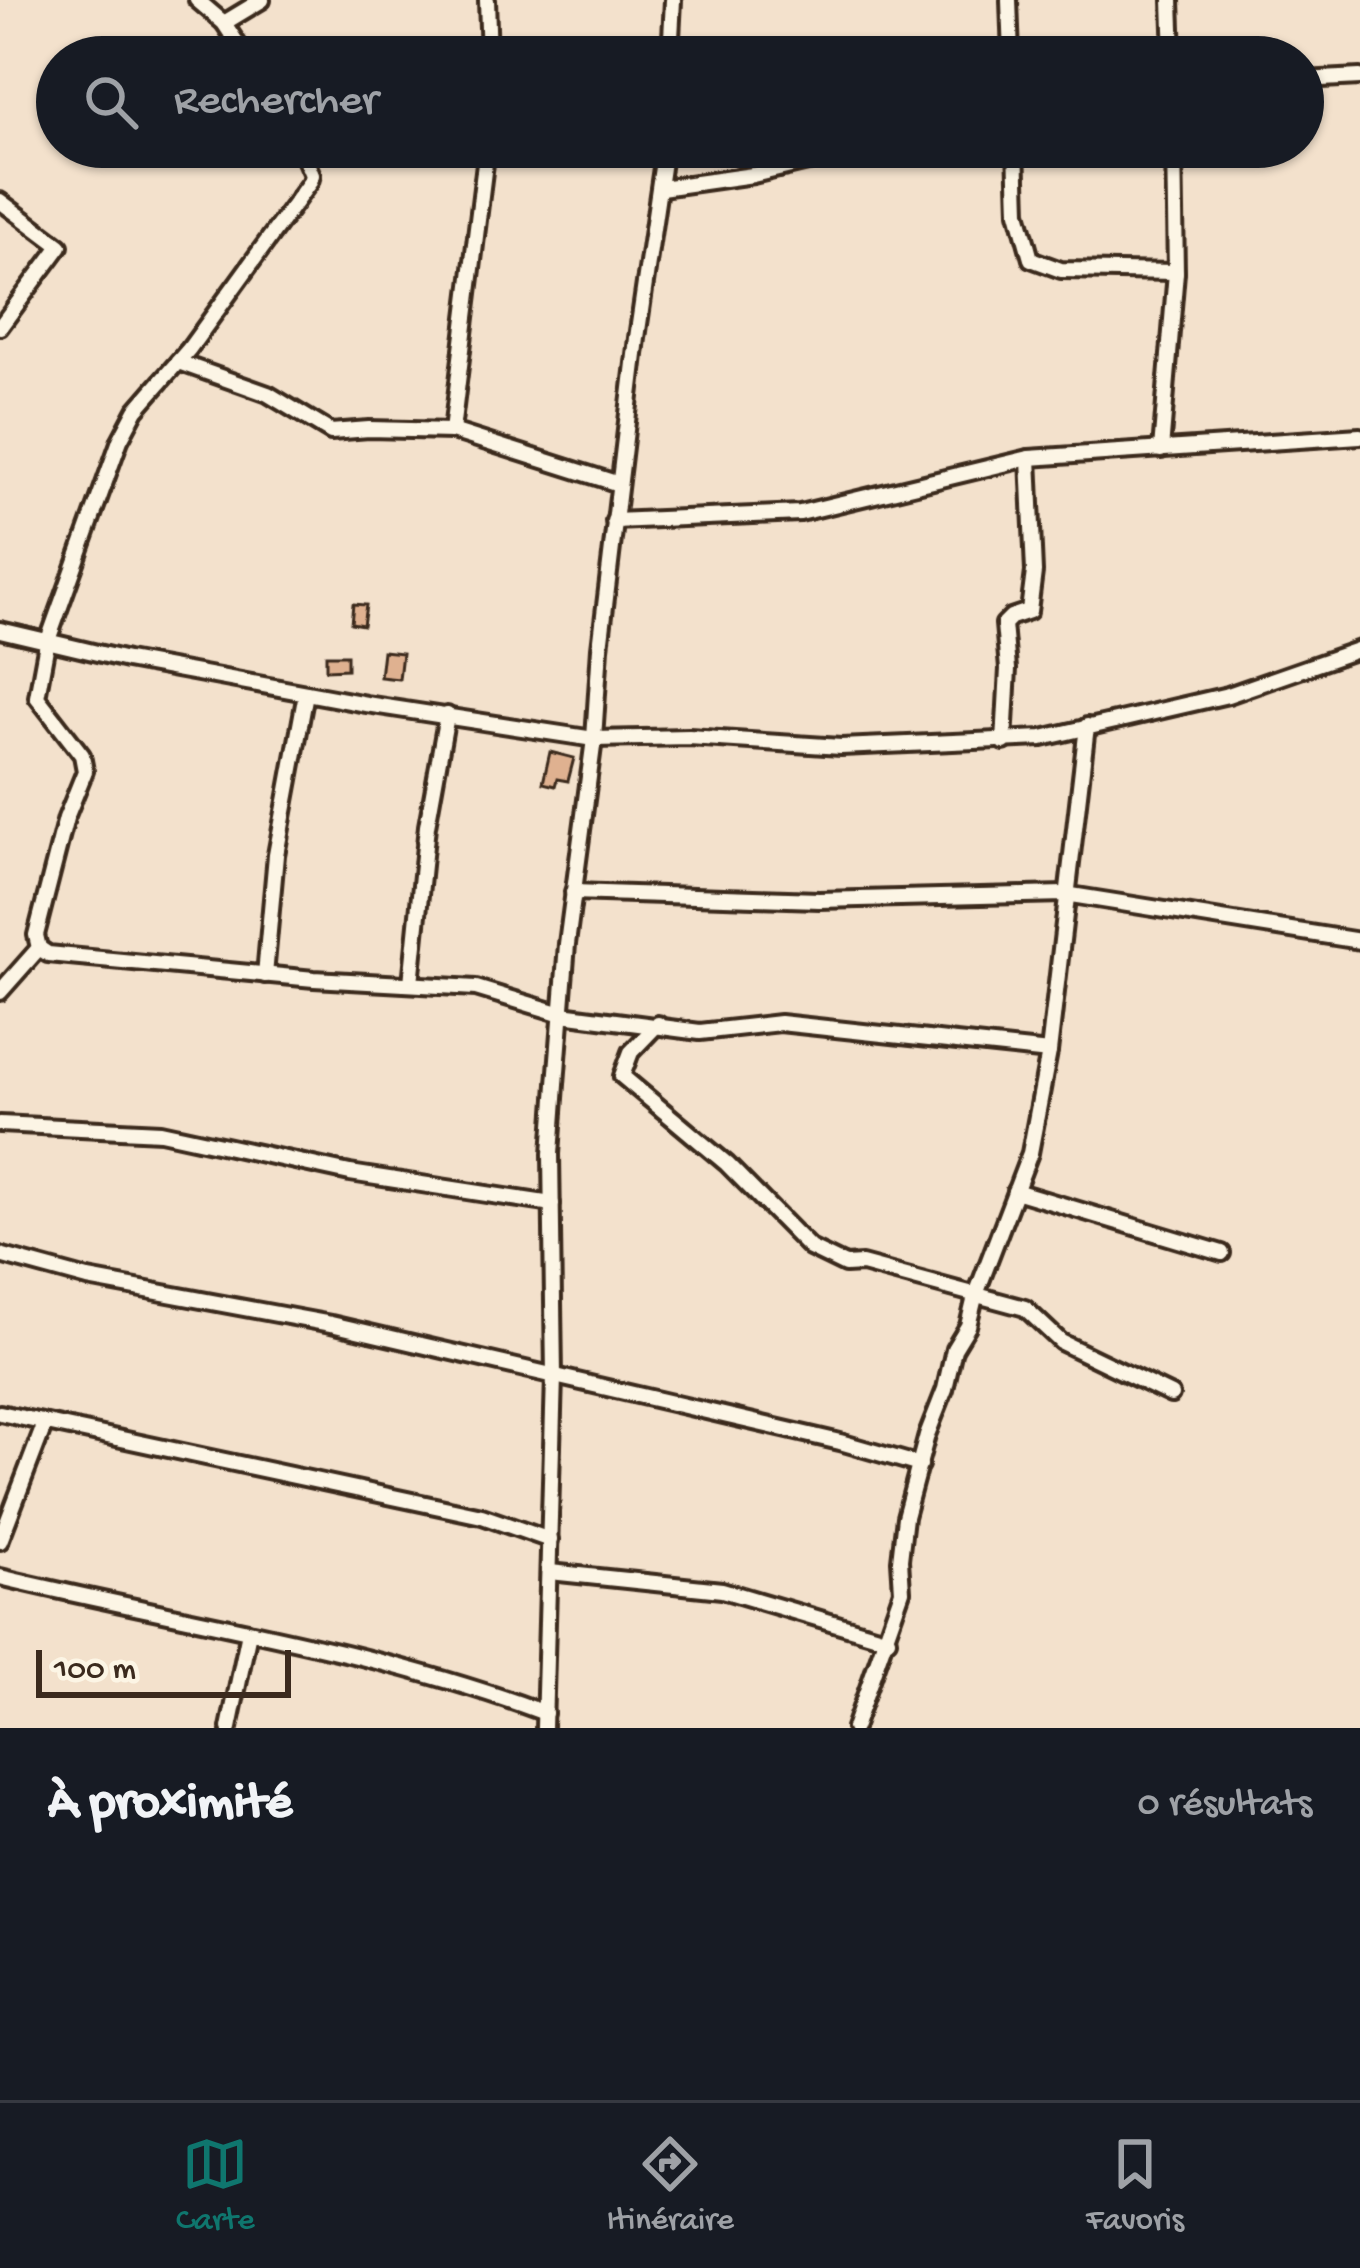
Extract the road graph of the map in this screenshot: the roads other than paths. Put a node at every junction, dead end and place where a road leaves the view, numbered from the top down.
1 (197, 0) edge
2 (262, 0) edge
3 (487, 0) edge
4 (673, 0) edge
5 (1009, 0) edge
6 (1171, 0) edge
7 (224, 23) junction
8 (232, 36) edge
9 (488, 36) edge
10 (671, 36) edge
11 (1010, 36) edge
12 (1172, 36) edge
13 (1360, 77) edge
14 (1324, 79) edge
15 (309, 168) edge
16 (484, 168) edge
17 (663, 168) edge
18 (783, 168) edge
19 (1017, 168) edge
20 (1174, 168) edge
21 (661, 188) junction
22 (0, 201) edge
23 (1176, 272) junction
24 (0, 327) edge
25 (178, 362) junction
26 (452, 431) junction
27 (1360, 436) edge
28 (1161, 450) junction
29 (1029, 458) junction
30 (619, 484) junction
31 (614, 521) junction
32 (0, 630) edge
33 (46, 643) junction
34 (1360, 650) edge
35 (306, 693) junction
36 (447, 715) junction
37 (1088, 726) junction
38 (594, 739) junction
39 (1004, 742) junction
40 (573, 892) junction
41 (1065, 894) junction
42 (1360, 941) edge
43 (39, 948) junction
44 (266, 975) junction
45 (3, 983) edge
46 (411, 983) junction
47 (562, 1014) junction
48 (658, 1024) junction
49 (1049, 1052) junction
50 (0, 1124) edge
51 (1015, 1191) junction
52 (552, 1204) junction
53 (1222, 1253) dead end
54 (0, 1255) edge
55 (975, 1297) junction
56 (554, 1376) junction
57 (1171, 1395) dead end
58 (0, 1413) edge
59 (45, 1423) junction
60 (920, 1466) junction
61 (550, 1540) junction
62 (0, 1541) edge
63 (550, 1572) junction
64 (0, 1577) edge
65 (249, 1632) junction
66 (888, 1639) junction
67 (545, 1720) edge
68 (229, 1728) edge
69 (854, 1728) edge

1 - 7 street
2 - 7 street
3 - 9 street
4 - 10 street
5 - 11 street
6 - 12 street
7 - 8 street
13 - 14 street
15 - 25 street
16 - 26 street
17 - 21 street
18 - 21 street
19 - 23 street
20 - 23 street
21 - 30 street
22 - 24 street
23 - 28 street
25 - 26 street
25 - 33 street
26 - 30 street
27 - 28 street
28 - 29 street
29 - 31 street
29 - 39 street
30 - 31 street
31 - 38 street
32 - 33 street
33 - 35 street
33 - 43 street
34 - 37 street
35 - 36 street
35 - 44 street
36 - 38 street
36 - 46 street
37 - 39 street
37 - 41 street
38 - 39 street
38 - 40 street
40 - 41 street
40 - 47 street
41 - 42 street
41 - 49 street
43 - 44 street
43 - 45 street
44 - 46 street
46 - 47 street
47 - 48 street
47 - 52 street
48 - 49 street
48 - 55 street
49 - 51 street
50 - 52 street
51 - 53 street
51 - 55 street
52 - 56 street
54 - 56 street
55 - 57 street
55 - 60 street
56 - 60 street
56 - 61 street
58 - 59 street
59 - 61 street
59 - 62 street
60 - 66 street
61 - 63 street
63 - 66 street
63 - 67 street
64 - 65 street
65 - 67 street
65 - 68 street
66 - 69 street

